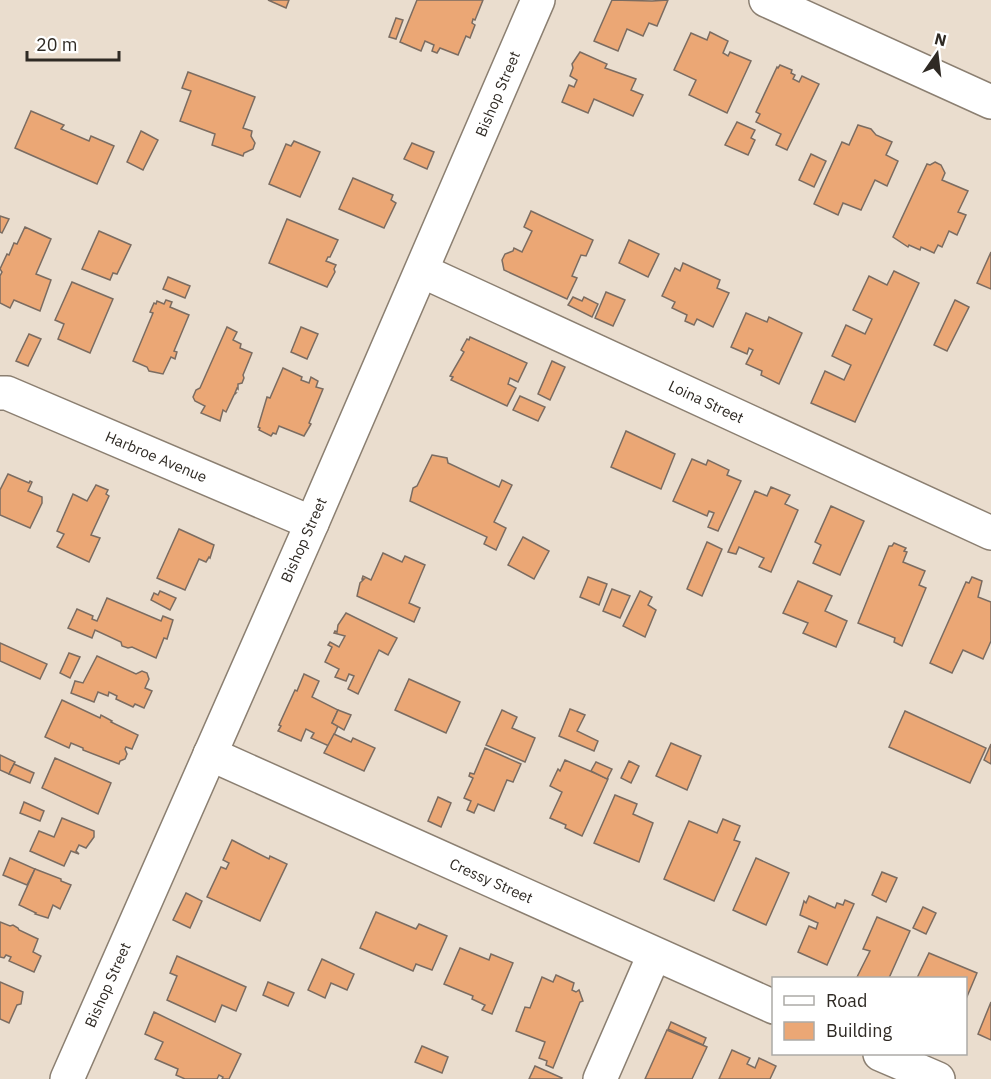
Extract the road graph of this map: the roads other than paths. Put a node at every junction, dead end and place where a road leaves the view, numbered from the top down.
1 (538, 0) edge
2 (766, 0) edge
3 (991, 102) edge
4 (422, 270) junction
5 (0, 393) edge
6 (312, 523) junction
7 (991, 533) edge
8 (210, 754) junction
9 (654, 955) junction
10 (772, 1006) edge
11 (884, 1055) edge
12 (67, 1079) edge
13 (600, 1079) edge
14 (938, 1079) edge

1 - 4 street, Bishop Street
2 - 3 street
4 - 6 street, Bishop Street
4 - 7 street, Loina Street
5 - 6 street, Harbroe Avenue
6 - 8 street, Bishop Street
8 - 9 street, Cressy Street
8 - 12 street, Bishop Street
9 - 10 street, Cressy Street
9 - 13 street
11 - 14 street

